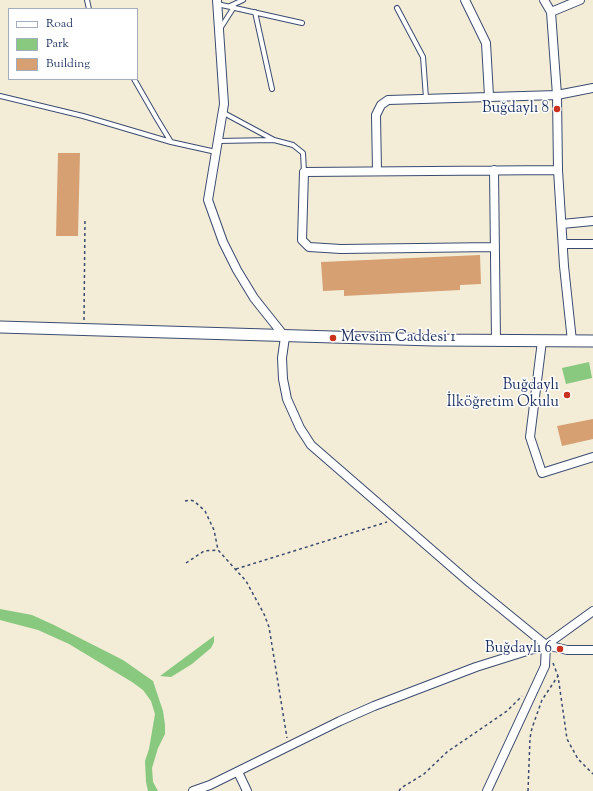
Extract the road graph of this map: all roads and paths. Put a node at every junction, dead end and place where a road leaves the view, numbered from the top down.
1 (234, 0) edge
2 (243, 0) edge
3 (465, 0) edge
4 (544, 0) edge
5 (580, 0) edge
6 (217, 2) edge
7 (232, 7) junction
8 (397, 8) dead end
9 (255, 12) junction
10 (551, 12) junction
11 (302, 22) dead end
12 (219, 30) junction
13 (135, 80) edge
14 (593, 88) edge
15 (272, 89) dead end
16 (557, 95) junction
17 (0, 96) edge
18 (490, 96) junction
19 (426, 98) junction
20 (222, 112) junction
21 (274, 140) junction
22 (218, 141) junction
23 (172, 142) junction
24 (216, 152) junction
25 (494, 170) junction
26 (558, 170) junction
27 (377, 171) junction
28 (304, 172) junction
29 (85, 218) dead end
30 (593, 221) edge
31 (562, 224) junction
32 (563, 244) junction
33 (593, 244) edge
34 (495, 247) junction
35 (0, 327) edge
36 (84, 330) junction
37 (285, 337) junction
38 (496, 341) junction
39 (542, 341) junction
40 (572, 341) junction
41 (593, 341) edge
42 (593, 457) edge
43 (185, 501) dead end
44 (396, 520) junction
45 (218, 550) junction
46 (186, 563) dead end
47 (236, 568) junction
48 (593, 611) edge
49 (546, 644) junction
50 (593, 650) edge
51 (535, 687) junction
52 (288, 747) junction
53 (238, 772) junction
54 (593, 774) edge
55 (193, 791) edge
56 (247, 791) edge
57 (399, 791) edge
58 (487, 791) edge
59 (528, 791) edge

1 - 7 lane
2 - 7 lane
3 - 18 street
4 - 10 street
5 - 10 street
6 - 7 lane
6 - 12 street
7 - 9 lane
7 - 12 lane
8 - 19 lane
9 - 11 lane
9 - 15 lane
10 - 16 street
12 - 20 street
13 - 23 lane
14 - 16 street
16 - 18 street
16 - 26 street
17 - 23 lane
18 - 19 street
19 - 27 street
20 - 21 lane
20 - 22 street
21 - 22 lane
21 - 28 lane
22 - 24 street
23 - 24 lane
24 - 37 street
25 - 26 street
25 - 27 street
25 - 34 street
26 - 31 street
27 - 28 street
28 - 34 street
29 - 36 path
30 - 31 street
31 - 32 street
32 - 33 street
32 - 40 street
34 - 38 street
35 - 36 street
36 - 37 street
37 - 38 street
37 - 44 street
38 - 39 street
39 - 40 street
39 - 42 street
40 - 41 street
43 - 45 path
44 - 47 path
44 - 49 street
45 - 46 path
45 - 47 path
47 - 52 path
48 - 49 street
49 - 50 street
49 - 51 street
49 - 52 street
51 - 57 path
51 - 58 street
52 - 53 street
53 - 55 street
53 - 56 street
54 - 59 path

